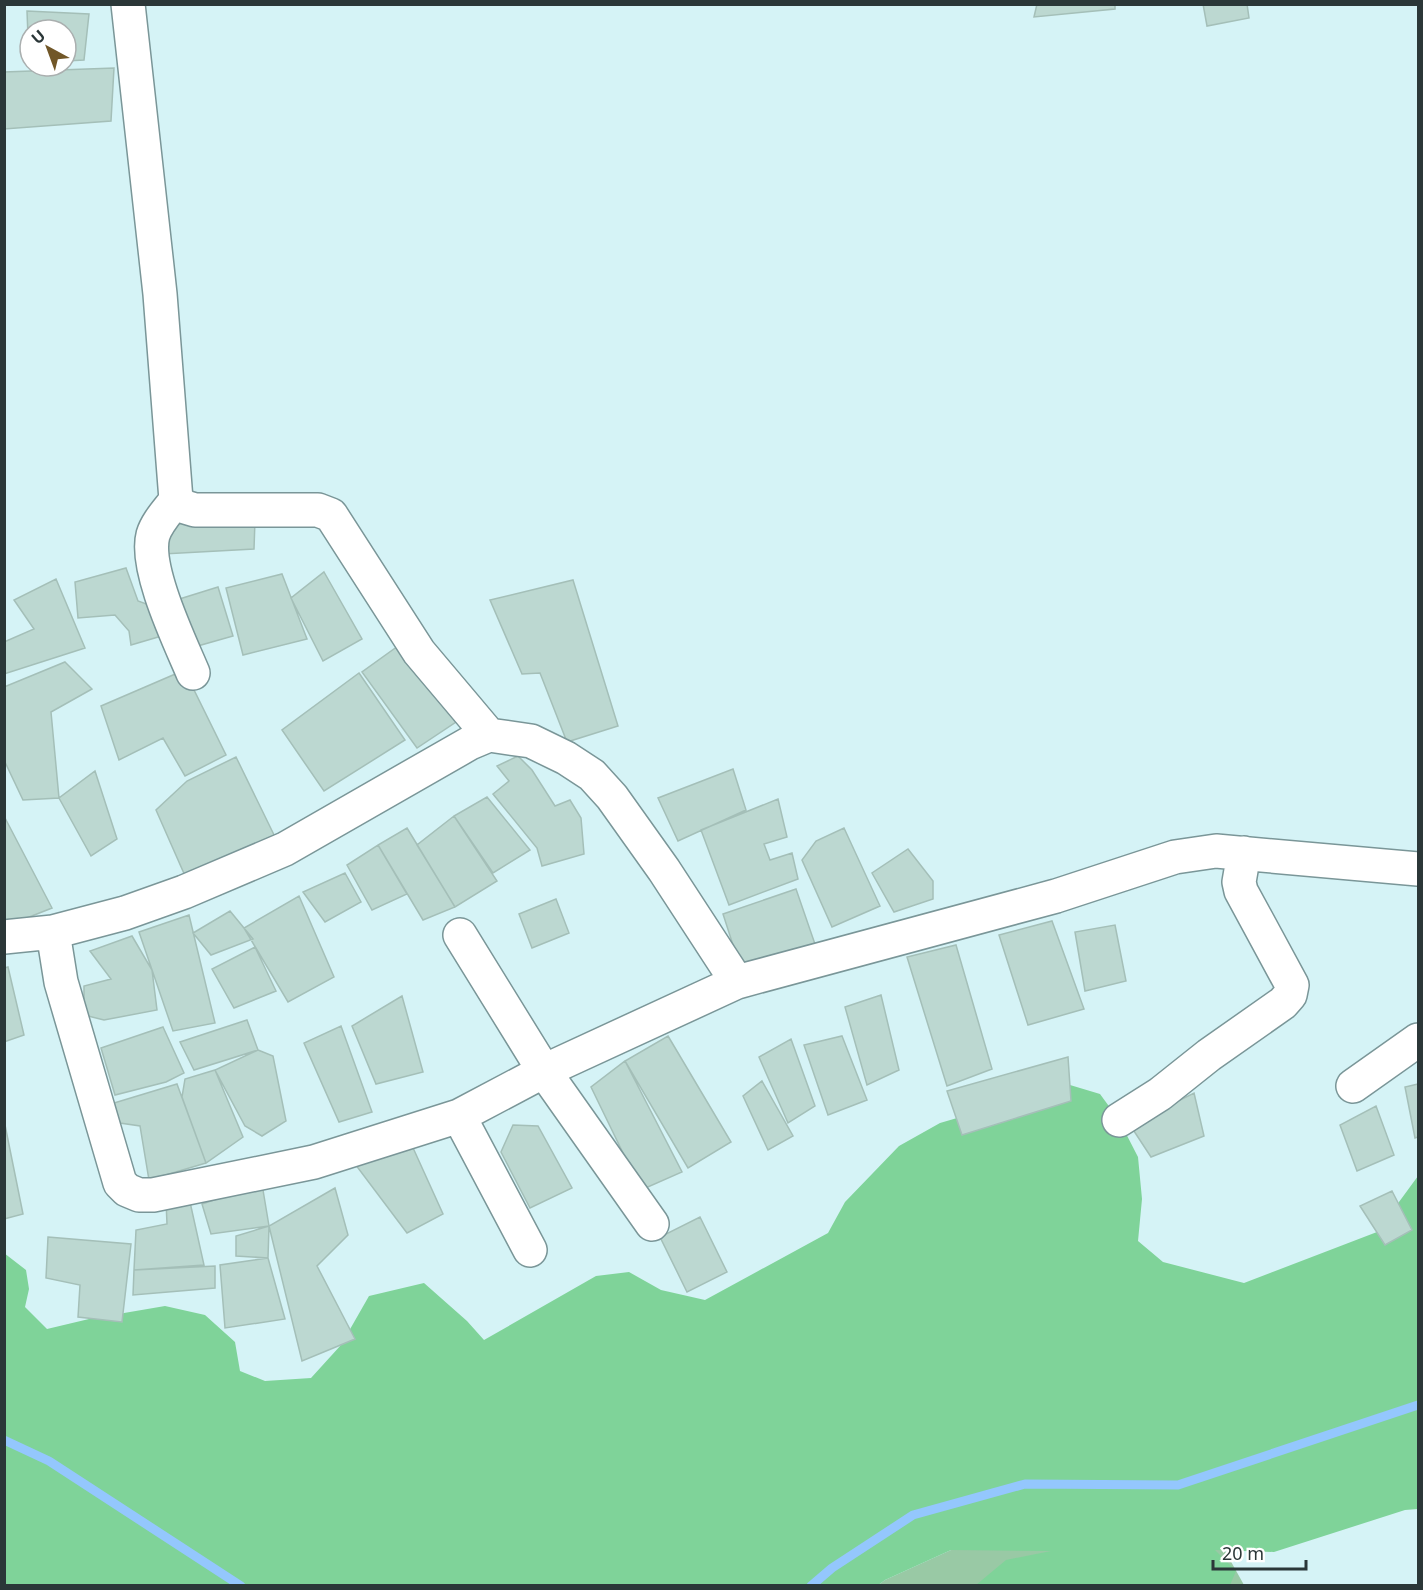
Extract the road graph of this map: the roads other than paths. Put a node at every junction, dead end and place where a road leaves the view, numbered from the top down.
1 (128, 4) edge
2 (176, 500) junction
3 (193, 673) dead end
4 (489, 735) junction
5 (1244, 853) junction
6 (1419, 870) edge
7 (53, 932) junction
8 (460, 935) dead end
9 (4, 937) edge
10 (737, 982) junction
11 (1419, 1040) edge
12 (544, 1071) junction
13 (1353, 1086) dead end
14 (459, 1116) junction
15 (1119, 1120) dead end
16 (652, 1224) dead end
17 (530, 1250) dead end

1 - 2 street
2 - 3 street
2 - 4 street
4 - 7 street
4 - 10 street
5 - 6 street
5 - 10 street
5 - 15 street
7 - 9 street
7 - 14 street
8 - 12 street
10 - 12 street
11 - 13 street
12 - 14 street
12 - 16 street
14 - 17 street

